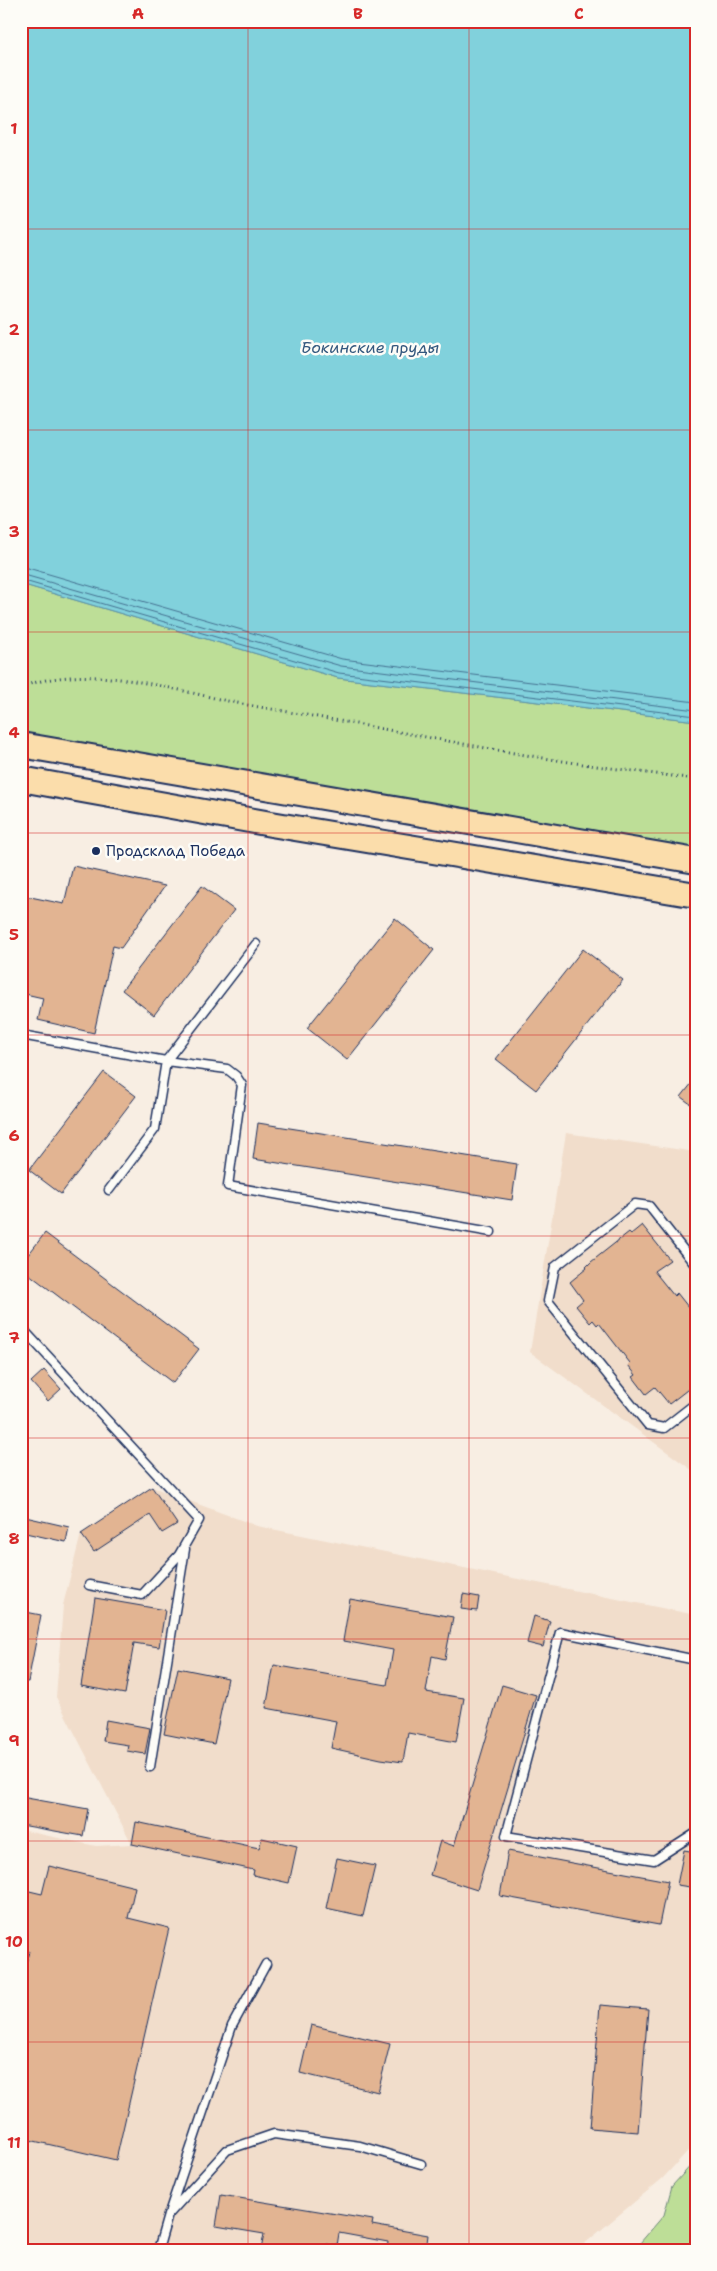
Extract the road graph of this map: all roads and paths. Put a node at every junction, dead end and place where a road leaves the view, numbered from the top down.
1 (21, 687) edge
2 (21, 745) edge
3 (21, 779) edge
4 (696, 780) edge
5 (696, 861) edge
6 (696, 895) edge
7 (256, 944) dead end
8 (21, 1035) edge
9 (166, 1060) junction
10 (109, 1190) dead end
11 (491, 1232) dead end
12 (696, 1266) edge
13 (21, 1327) edge
14 (696, 1403) edge
15 (185, 1543) junction
16 (89, 1585) dead end
17 (696, 1660) edge
18 (150, 1767) dead end
19 (696, 1833) edge
20 (266, 1964) dead end
21 (421, 2164) dead end
22 (168, 2215) junction
23 (158, 2250) edge

1 - 4 path
2 - 5 main road
3 - 6 main road
7 - 9 lane
8 - 9 lane
9 - 10 lane
9 - 11 lane
12 - 14 lane
13 - 15 lane
15 - 16 lane
15 - 18 lane
17 - 19 lane
20 - 22 lane
21 - 22 lane
22 - 23 lane

